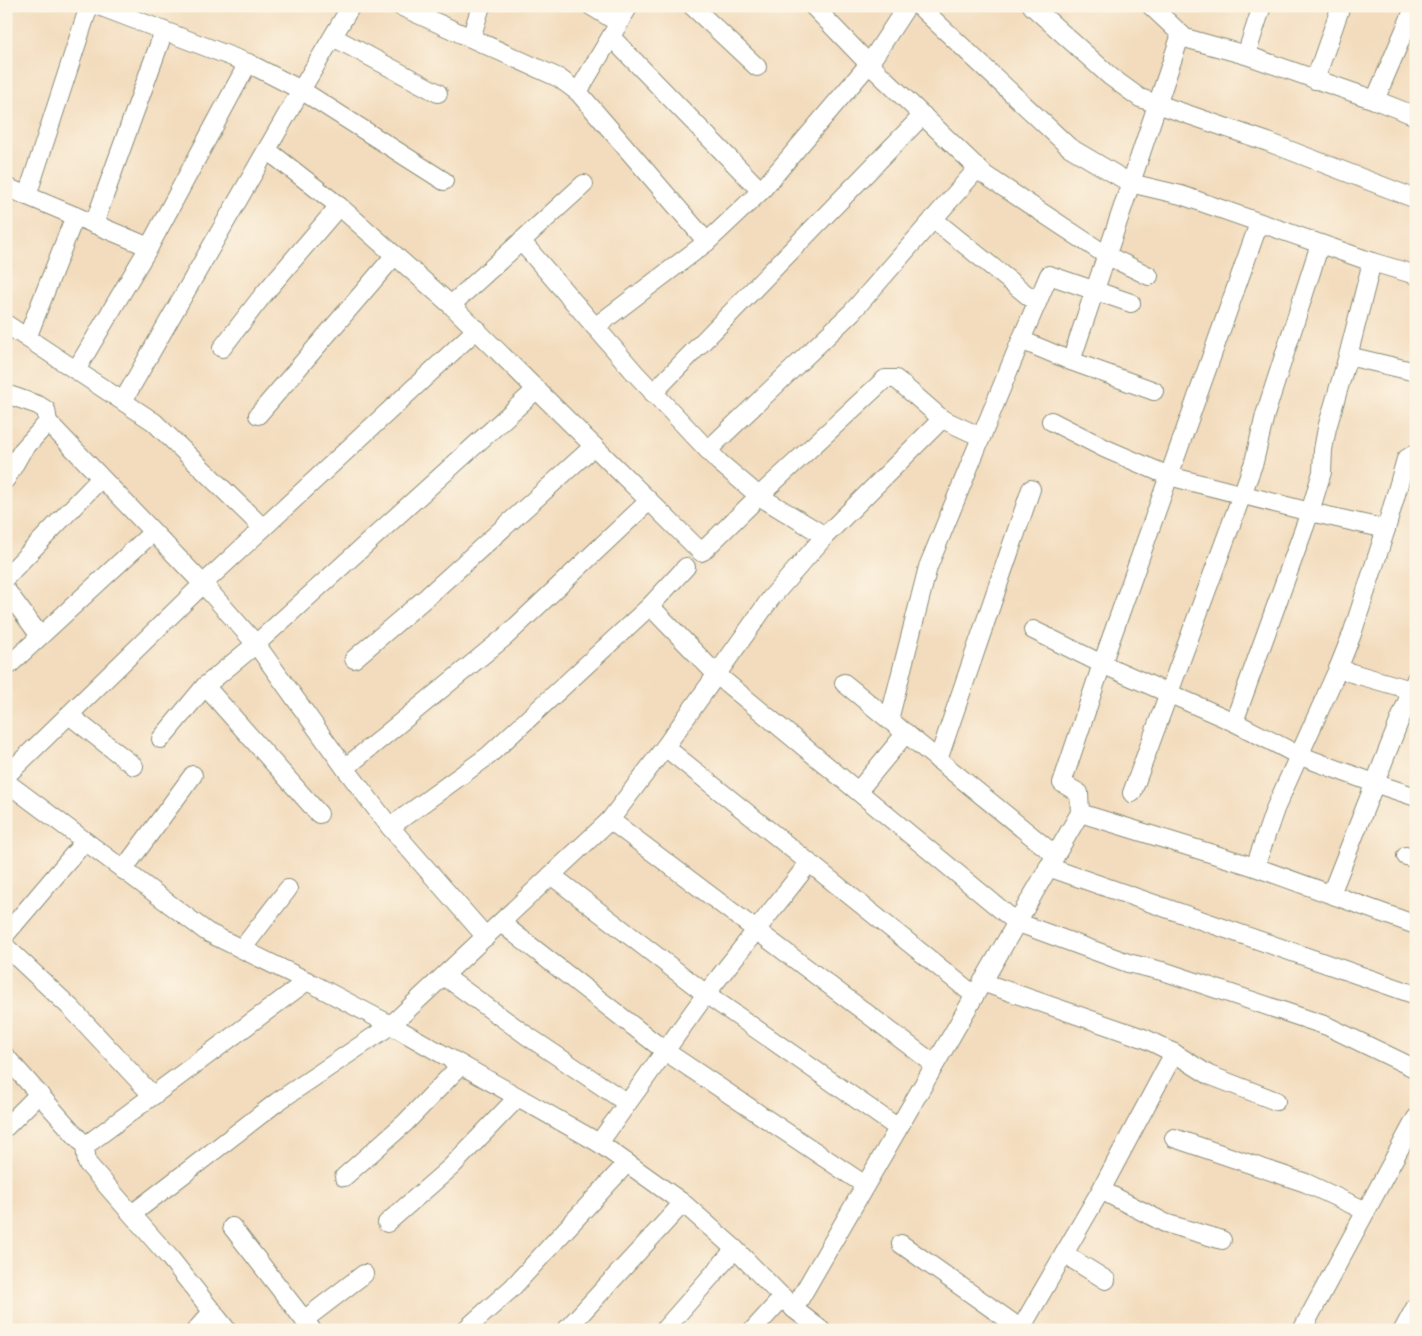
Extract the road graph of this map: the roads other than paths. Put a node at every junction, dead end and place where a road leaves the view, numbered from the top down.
1 (89, 6) edge
2 (99, 6) edge
3 (351, 6) edge
4 (400, 6) edge
5 (481, 6) edge
6 (591, 6) edge
7 (629, 6) edge
8 (692, 6) edge
9 (813, 6) edge
10 (907, 6) edge
11 (919, 6) edge
12 (1032, 6) edge
13 (1150, 6) edge
14 (1262, 6) edge
15 (1341, 6) edge
16 (1415, 6) edge
17 (615, 30) junction
18 (164, 31) junction
19 (1181, 34) junction
20 (333, 37) junction
21 (471, 38) junction
22 (1246, 55) junction
23 (248, 63) junction
24 (869, 64) junction
25 (758, 67) dead end
26 (1315, 80) junction
27 (301, 90) junction
28 (578, 92) junction
29 (438, 93) dead end
30 (1375, 100) junction
31 (1157, 105) junction
32 (923, 115) junction
33 (1416, 116) edge
34 (266, 150) junction
35 (978, 168) junction
36 (444, 181) dead end
37 (584, 184) dead end
38 (1130, 184) junction
39 (6, 187) edge
40 (761, 191) junction
41 (27, 196) junction
42 (1416, 199) edge
43 (338, 206) junction
44 (75, 216) junction
45 (933, 219) junction
46 (1259, 223) junction
47 (94, 224) junction
48 (521, 241) junction
49 (707, 242) junction
50 (1320, 244) junction
51 (149, 247) junction
52 (395, 255) junction
53 (1106, 255) junction
54 (1372, 262) junction
55 (1149, 276) dead end
56 (1416, 276) edge
57 (1094, 291) junction
58 (1036, 303) junction
59 (1131, 303) dead end
60 (451, 305) junction
61 (6, 324) edge
62 (596, 327) junction
63 (476, 329) junction
64 (27, 338) junction
65 (1021, 340) junction
66 (222, 348) dead end
67 (1348, 356) junction
68 (1071, 361) junction
69 (76, 370) junction
70 (1416, 372) edge
71 (537, 389) junction
72 (1154, 390) dead end
73 (653, 393) junction
74 (6, 394) edge
75 (123, 402) junction
76 (258, 415) dead end
77 (942, 419) junction
78 (1052, 421) dead end
79 (48, 422) junction
80 (981, 437) junction
81 (594, 446) junction
82 (708, 450) junction
83 (1416, 453) edge
84 (1170, 476) junction
85 (101, 478) junction
86 (6, 479) edge
87 (1031, 489) dead end
88 (1242, 495) junction
89 (758, 496) junction
90 (649, 501) junction
91 (1310, 512) junction
92 (263, 528) junction
93 (1386, 529) junction
94 (153, 532) junction
95 (825, 536) junction
96 (686, 567) dead end
97 (6, 577) edge
98 (203, 584) junction
99 (6, 590) edge
100 (650, 606) junction
101 (1033, 630) dead end
102 (40, 636) junction
103 (256, 644) junction
104 (354, 659) dead end
105 (1102, 664) junction
106 (6, 668) edge
107 (1338, 669) junction
108 (717, 675) junction
109 (844, 683) dead end
110 (1414, 684) edge
111 (205, 686) junction
112 (1169, 692) junction
113 (69, 715) junction
114 (889, 720) junction
115 (1234, 722) junction
116 (906, 733) junction
117 (161, 739) dead end
118 (665, 747) junction
119 (1298, 755) junction
120 (938, 760) junction
121 (134, 766) dead end
122 (345, 768) junction
123 (193, 775) dead end
124 (6, 776) edge
125 (6, 782) edge
126 (1374, 783) junction
127 (858, 791) junction
128 (1132, 793) dead end
129 (1416, 797) edge
130 (1080, 813) junction
131 (318, 814) dead end
132 (610, 820) junction
133 (390, 827) junction
134 (85, 841) junction
135 (1051, 861) junction
136 (808, 863) junction
137 (1255, 867) junction
138 (123, 870) junction
139 (551, 875) junction
140 (288, 889) dead end
141 (1331, 894) junction
142 (1016, 922) junction
143 (500, 923) junction
144 (1416, 925) edge
145 (757, 930) junction
146 (6, 934) edge
147 (486, 937) junction
148 (6, 947) edge
149 (242, 949) junction
150 (444, 976) junction
151 (307, 981) junction
152 (978, 988) junction
153 (706, 994) junction
154 (1416, 995) edge
155 (391, 1025) junction
156 (665, 1050) junction
157 (1174, 1053) junction
158 (6, 1057) edge
159 (934, 1064) junction
160 (461, 1065) junction
161 (1416, 1069) edge
162 (39, 1094) junction
163 (153, 1096) junction
164 (518, 1097) junction
165 (1276, 1100) dead end
166 (627, 1103) junction
167 (1416, 1118) edge
168 (6, 1127) edge
169 (898, 1128) junction
170 (1174, 1138) dead end
171 (599, 1143) junction
172 (85, 1146) junction
173 (627, 1163) junction
174 (344, 1178) dead end
175 (865, 1185) junction
176 (1101, 1190) junction
177 (683, 1203) junction
178 (1366, 1211) junction
179 (132, 1214) junction
180 (387, 1222) dead end
181 (232, 1227) dead end
182 (1222, 1240) dead end
183 (901, 1244) dead end
184 (735, 1249) junction
185 (1064, 1254) junction
186 (364, 1274) dead end
187 (1106, 1280) dead end
188 (788, 1303) junction
189 (1416, 1306) edge
190 (213, 1311) junction
191 (308, 1325) edge
192 (1020, 1329) edge
193 (196, 1330) edge
194 (227, 1330) edge
195 (465, 1330) edge
196 (566, 1330) edge
197 (664, 1330) edge
198 (753, 1330) edge
199 (820, 1330) edge
200 (1302, 1330) edge
201 (1403, 1330) edge

1 - 41 street
2 - 18 street
3 - 20 street
4 - 21 street
5 - 21 street
6 - 17 street
7 - 17 street
8 - 25 street
9 - 24 street
10 - 24 street
11 - 38 street
12 - 31 street
13 - 19 street
14 - 22 street
15 - 26 street
16 - 30 street
17 - 28 street
17 - 40 street
18 - 23 street
18 - 47 street
19 - 22 street
19 - 31 street
20 - 27 street
20 - 29 street
21 - 28 street
22 - 26 street
23 - 27 street
23 - 51 street
24 - 32 street
24 - 40 street
26 - 30 street
27 - 34 street
27 - 36 street
28 - 49 street
30 - 33 street
31 - 38 street
31 - 42 street
32 - 35 street
32 - 73 street
34 - 43 street
34 - 75 street
35 - 45 street
35 - 53 street
37 - 48 street
38 - 46 street
38 - 53 street
39 - 41 street
40 - 49 street
41 - 44 street
43 - 52 street
43 - 66 street
44 - 47 street
44 - 64 street
45 - 58 street
45 - 82 street
46 - 50 street
46 - 84 street
47 - 51 street
48 - 60 street
48 - 62 street
49 - 62 street
50 - 54 street
50 - 88 street
51 - 69 street
52 - 60 street
52 - 76 street
53 - 55 street
53 - 57 street
54 - 56 street
54 - 67 street
57 - 58 street
57 - 59 street
57 - 68 street
58 - 65 street
60 - 63 street
61 - 64 street
62 - 73 street
63 - 71 street
63 - 92 street
64 - 69 street
65 - 68 street
65 - 80 street
67 - 70 street
67 - 91 street
68 - 72 street
69 - 75 street
71 - 81 street
71 - 103 street
73 - 82 street
74 - 79 street
75 - 92 street
77 - 80 street
77 - 89 street
77 - 95 street
78 - 84 street
79 - 85 street
79 - 86 street
80 - 114 street
81 - 90 street
81 - 104 street
82 - 89 street
83 - 93 street
84 - 88 street
84 - 105 street
85 - 94 street
85 - 97 street
87 - 120 street
88 - 91 street
88 - 112 street
89 - 90 street
89 - 95 street
90 - 122 street
91 - 93 street
91 - 115 street
92 - 98 street
93 - 107 street
94 - 98 street
94 - 102 street
95 - 108 street
96 - 100 street
98 - 103 street
98 - 113 street
99 - 102 street
100 - 108 street
100 - 133 street
101 - 105 street
102 - 106 street
103 - 111 street
103 - 122 street
105 - 112 street
105 - 130 street
107 - 110 street
107 - 119 street
108 - 118 street
108 - 127 street
109 - 114 street
110 - 126 street
111 - 117 street
111 - 131 street
112 - 115 street
112 - 128 street
113 - 121 street
113 - 124 street
114 - 116 street
115 - 119 street
116 - 120 street
116 - 127 street
118 - 132 street
118 - 136 street
119 - 126 street
119 - 137 street
120 - 135 street
122 - 133 street
123 - 138 street
125 - 134 street
126 - 129 street
126 - 141 street
127 - 142 street
130 - 135 street
130 - 137 street
132 - 139 street
132 - 145 street
133 - 147 street
134 - 138 street
134 - 146 street
135 - 142 street
135 - 154 street
136 - 145 street
136 - 152 street
137 - 141 street
138 - 149 street
139 - 143 street
139 - 153 street
140 - 149 street
141 - 144 street
142 - 152 street
142 - 161 street
143 - 147 street
143 - 156 street
145 - 153 street
145 - 159 street
147 - 150 street
148 - 163 street
149 - 151 street
150 - 155 street
150 - 166 street
151 - 155 street
151 - 163 street
152 - 157 street
152 - 159 street
153 - 156 street
153 - 169 street
155 - 160 street
155 - 179 street
156 - 166 street
156 - 175 street
157 - 165 street
157 - 176 street
158 - 162 street
159 - 169 street
160 - 164 street
160 - 174 street
162 - 168 street
162 - 172 street
163 - 172 street
164 - 171 street
164 - 180 street
166 - 171 street
167 - 178 street
169 - 175 street
170 - 178 street
171 - 173 street
172 - 179 street
173 - 177 street
173 - 195 street
175 - 188 street
176 - 182 street
176 - 185 street
177 - 184 street
177 - 196 street
178 - 200 street
179 - 190 street
181 - 191 street
183 - 192 street
184 - 188 street
184 - 197 street
185 - 187 street
185 - 192 street
186 - 191 street
188 - 198 street
188 - 199 street
189 - 201 street
190 - 193 street
190 - 194 street

